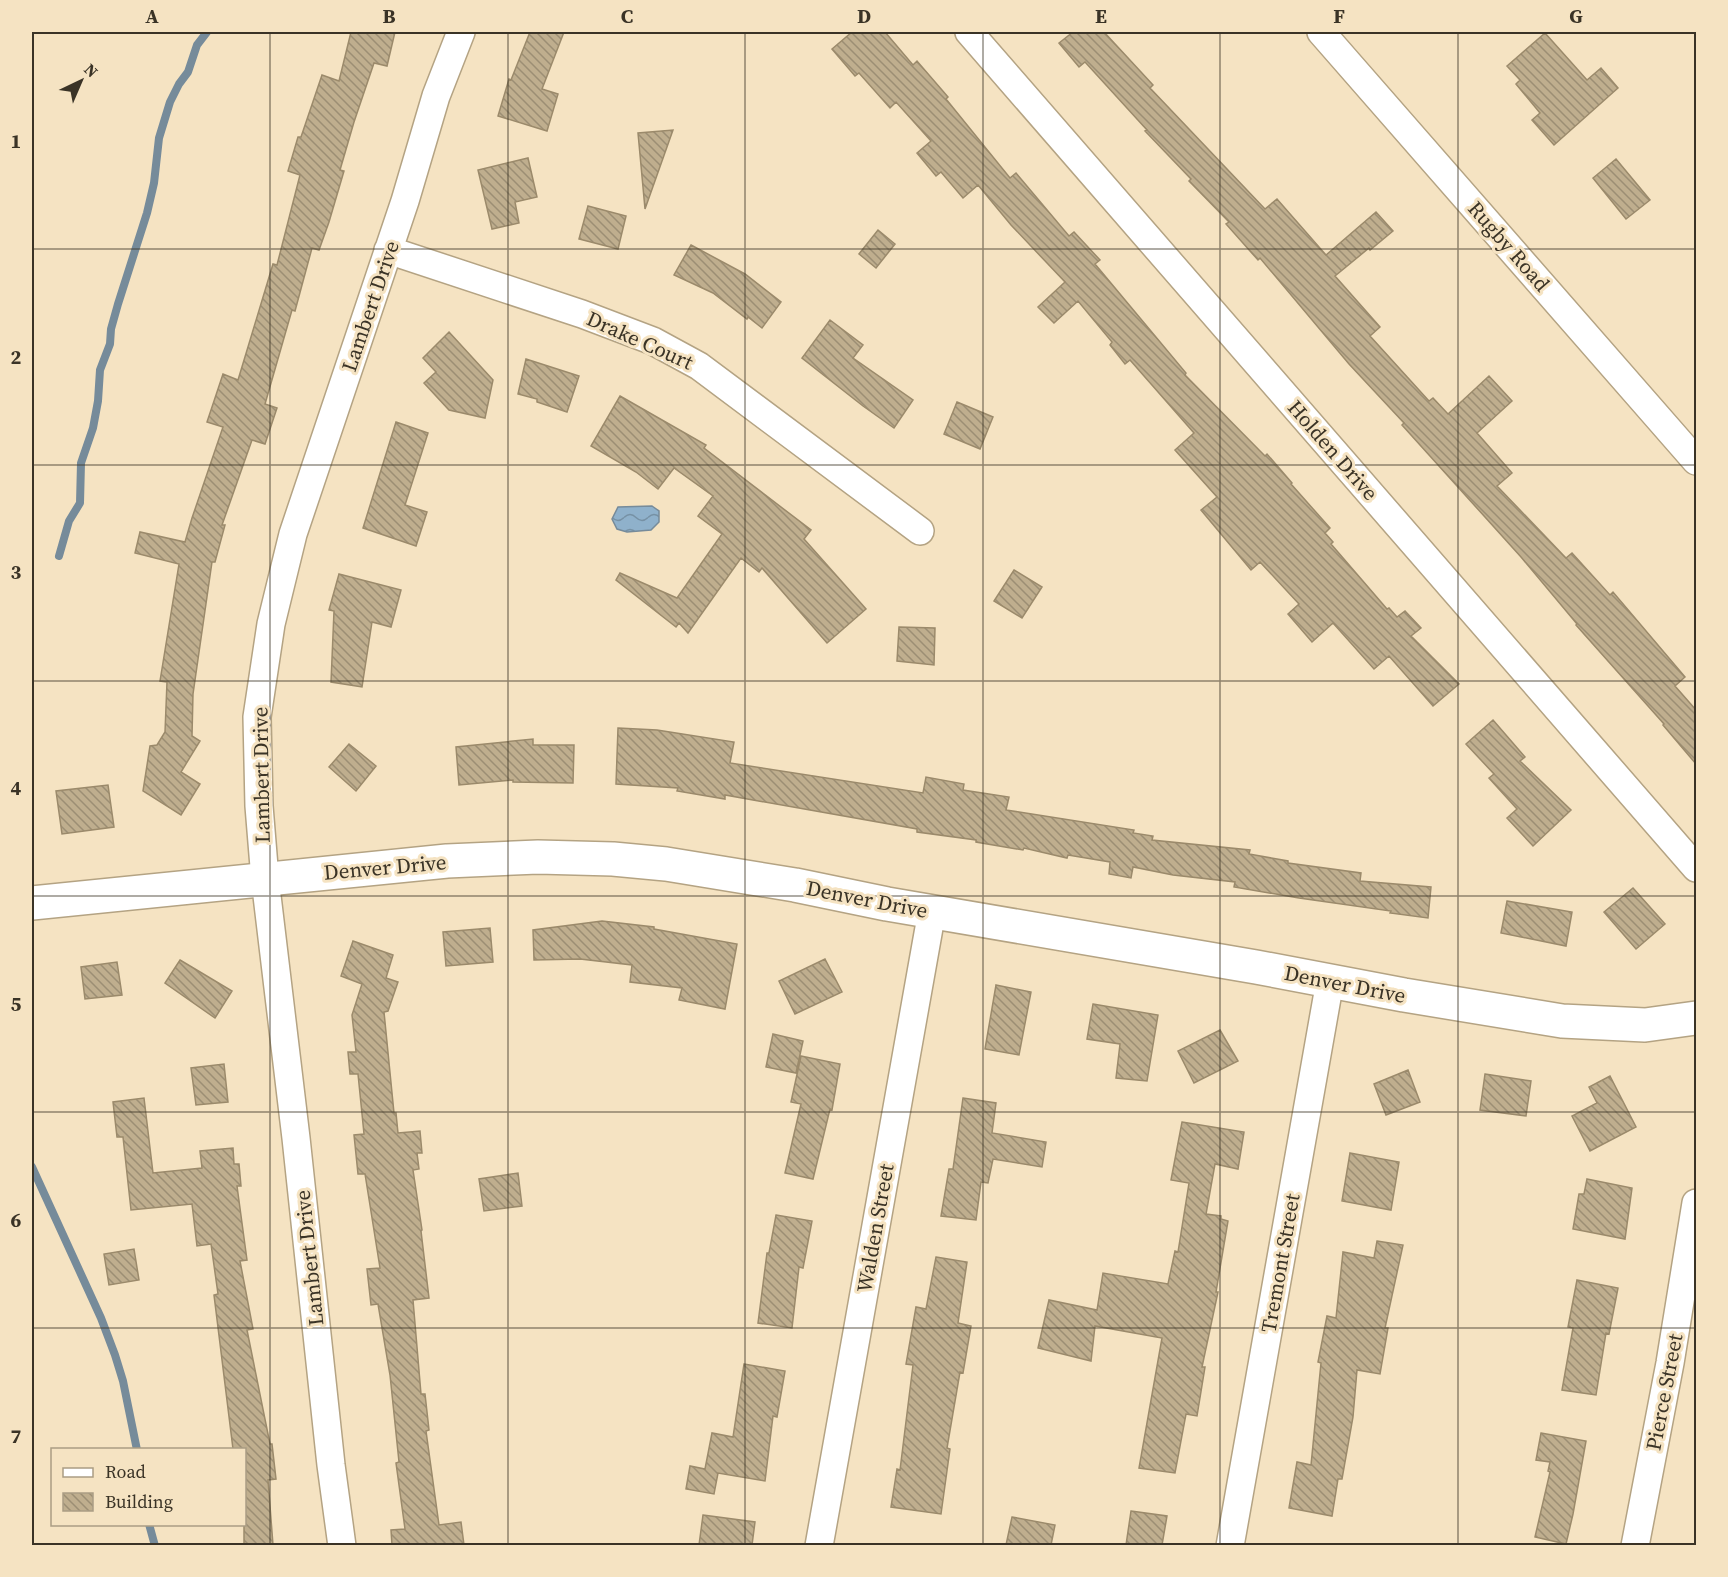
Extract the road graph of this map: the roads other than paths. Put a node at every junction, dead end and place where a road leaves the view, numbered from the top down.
1 (461, 32) edge
2 (969, 32) edge
3 (1321, 32) edge
4 (388, 250) junction
5 (1696, 461) edge
6 (920, 531) dead end
7 (1696, 868) edge
8 (265, 879) junction
9 (32, 903) edge
10 (932, 911) junction
11 (1329, 981) junction
12 (1696, 1018) edge
13 (1696, 1203) edge
14 (342, 1545) edge
15 (819, 1545) edge
16 (1230, 1545) edge
17 (1635, 1545) edge

1 - 4 street, Lambert Drive
2 - 7 street, Holden Drive
3 - 5 street, Rugby Road
4 - 6 street, Drake Court
4 - 8 street, Lambert Drive
8 - 9 street, Denver Drive
8 - 10 street, Denver Drive
8 - 14 street, Lambert Drive
10 - 11 street, Denver Drive
10 - 15 street, Walden Street
11 - 12 street, Denver Drive
11 - 16 street, Tremont Street
13 - 17 street, Pierce Street

